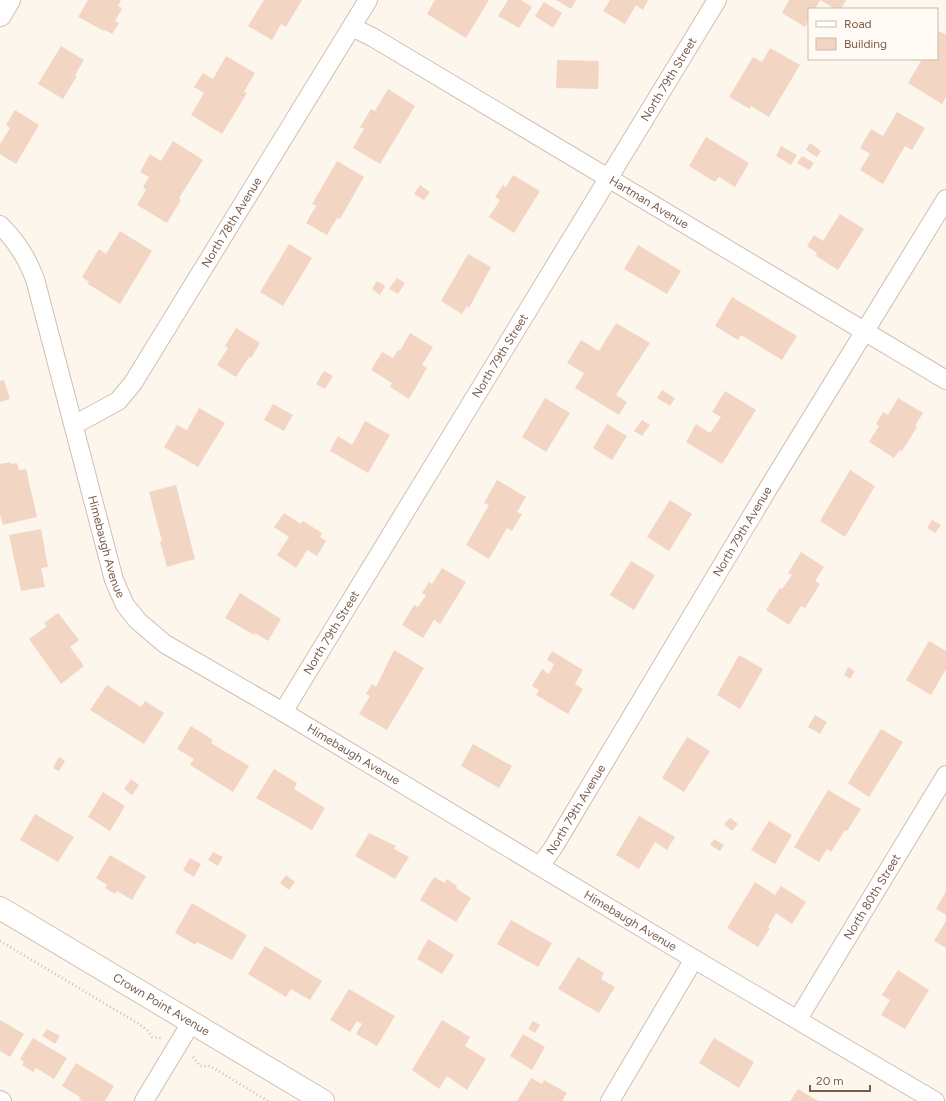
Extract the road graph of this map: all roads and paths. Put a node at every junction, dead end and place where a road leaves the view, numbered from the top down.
1 (9, 0) edge
2 (368, 0) edge
3 (717, 0) edge
4 (0, 15) edge
5 (352, 27) junction
6 (608, 179) junction
7 (946, 200) edge
8 (0, 225) edge
9 (865, 332) junction
10 (946, 380) edge
11 (74, 425) junction
12 (283, 712) junction
13 (946, 775) edge
14 (540, 866) junction
15 (0, 908) edge
16 (0, 941) edge
17 (694, 960) junction
18 (798, 1019) junction
19 (191, 1022) junction
20 (162, 1038) dead end
21 (194, 1057) dead end
22 (144, 1101) edge
23 (268, 1101) edge
24 (323, 1101) edge
25 (610, 1101) edge
26 (935, 1101) edge

1 - 4 main road
2 - 5 street, North 78th Avenue
3 - 6 street, North 79th Street
5 - 6 street, Hartman Avenue
5 - 11 street, North 78th Avenue
6 - 9 street, Hartman Avenue
6 - 12 street, North 79th Street
7 - 9 street, North 79th Avenue
8 - 11 street, Himebaugh Avenue
9 - 10 street, Hartman Avenue
9 - 14 street, North 79th Avenue
11 - 12 street, Himebaugh Avenue
12 - 14 street, Himebaugh Avenue
13 - 18 street, North 80th Street
14 - 17 street, Himebaugh Avenue
15 - 19 main road, Crown Point Avenue
16 - 20 path
17 - 18 street, Himebaugh Avenue
17 - 25 street
18 - 26 street, Himebaugh Avenue
19 - 22 street
19 - 24 main road, Crown Point Avenue
21 - 23 path

